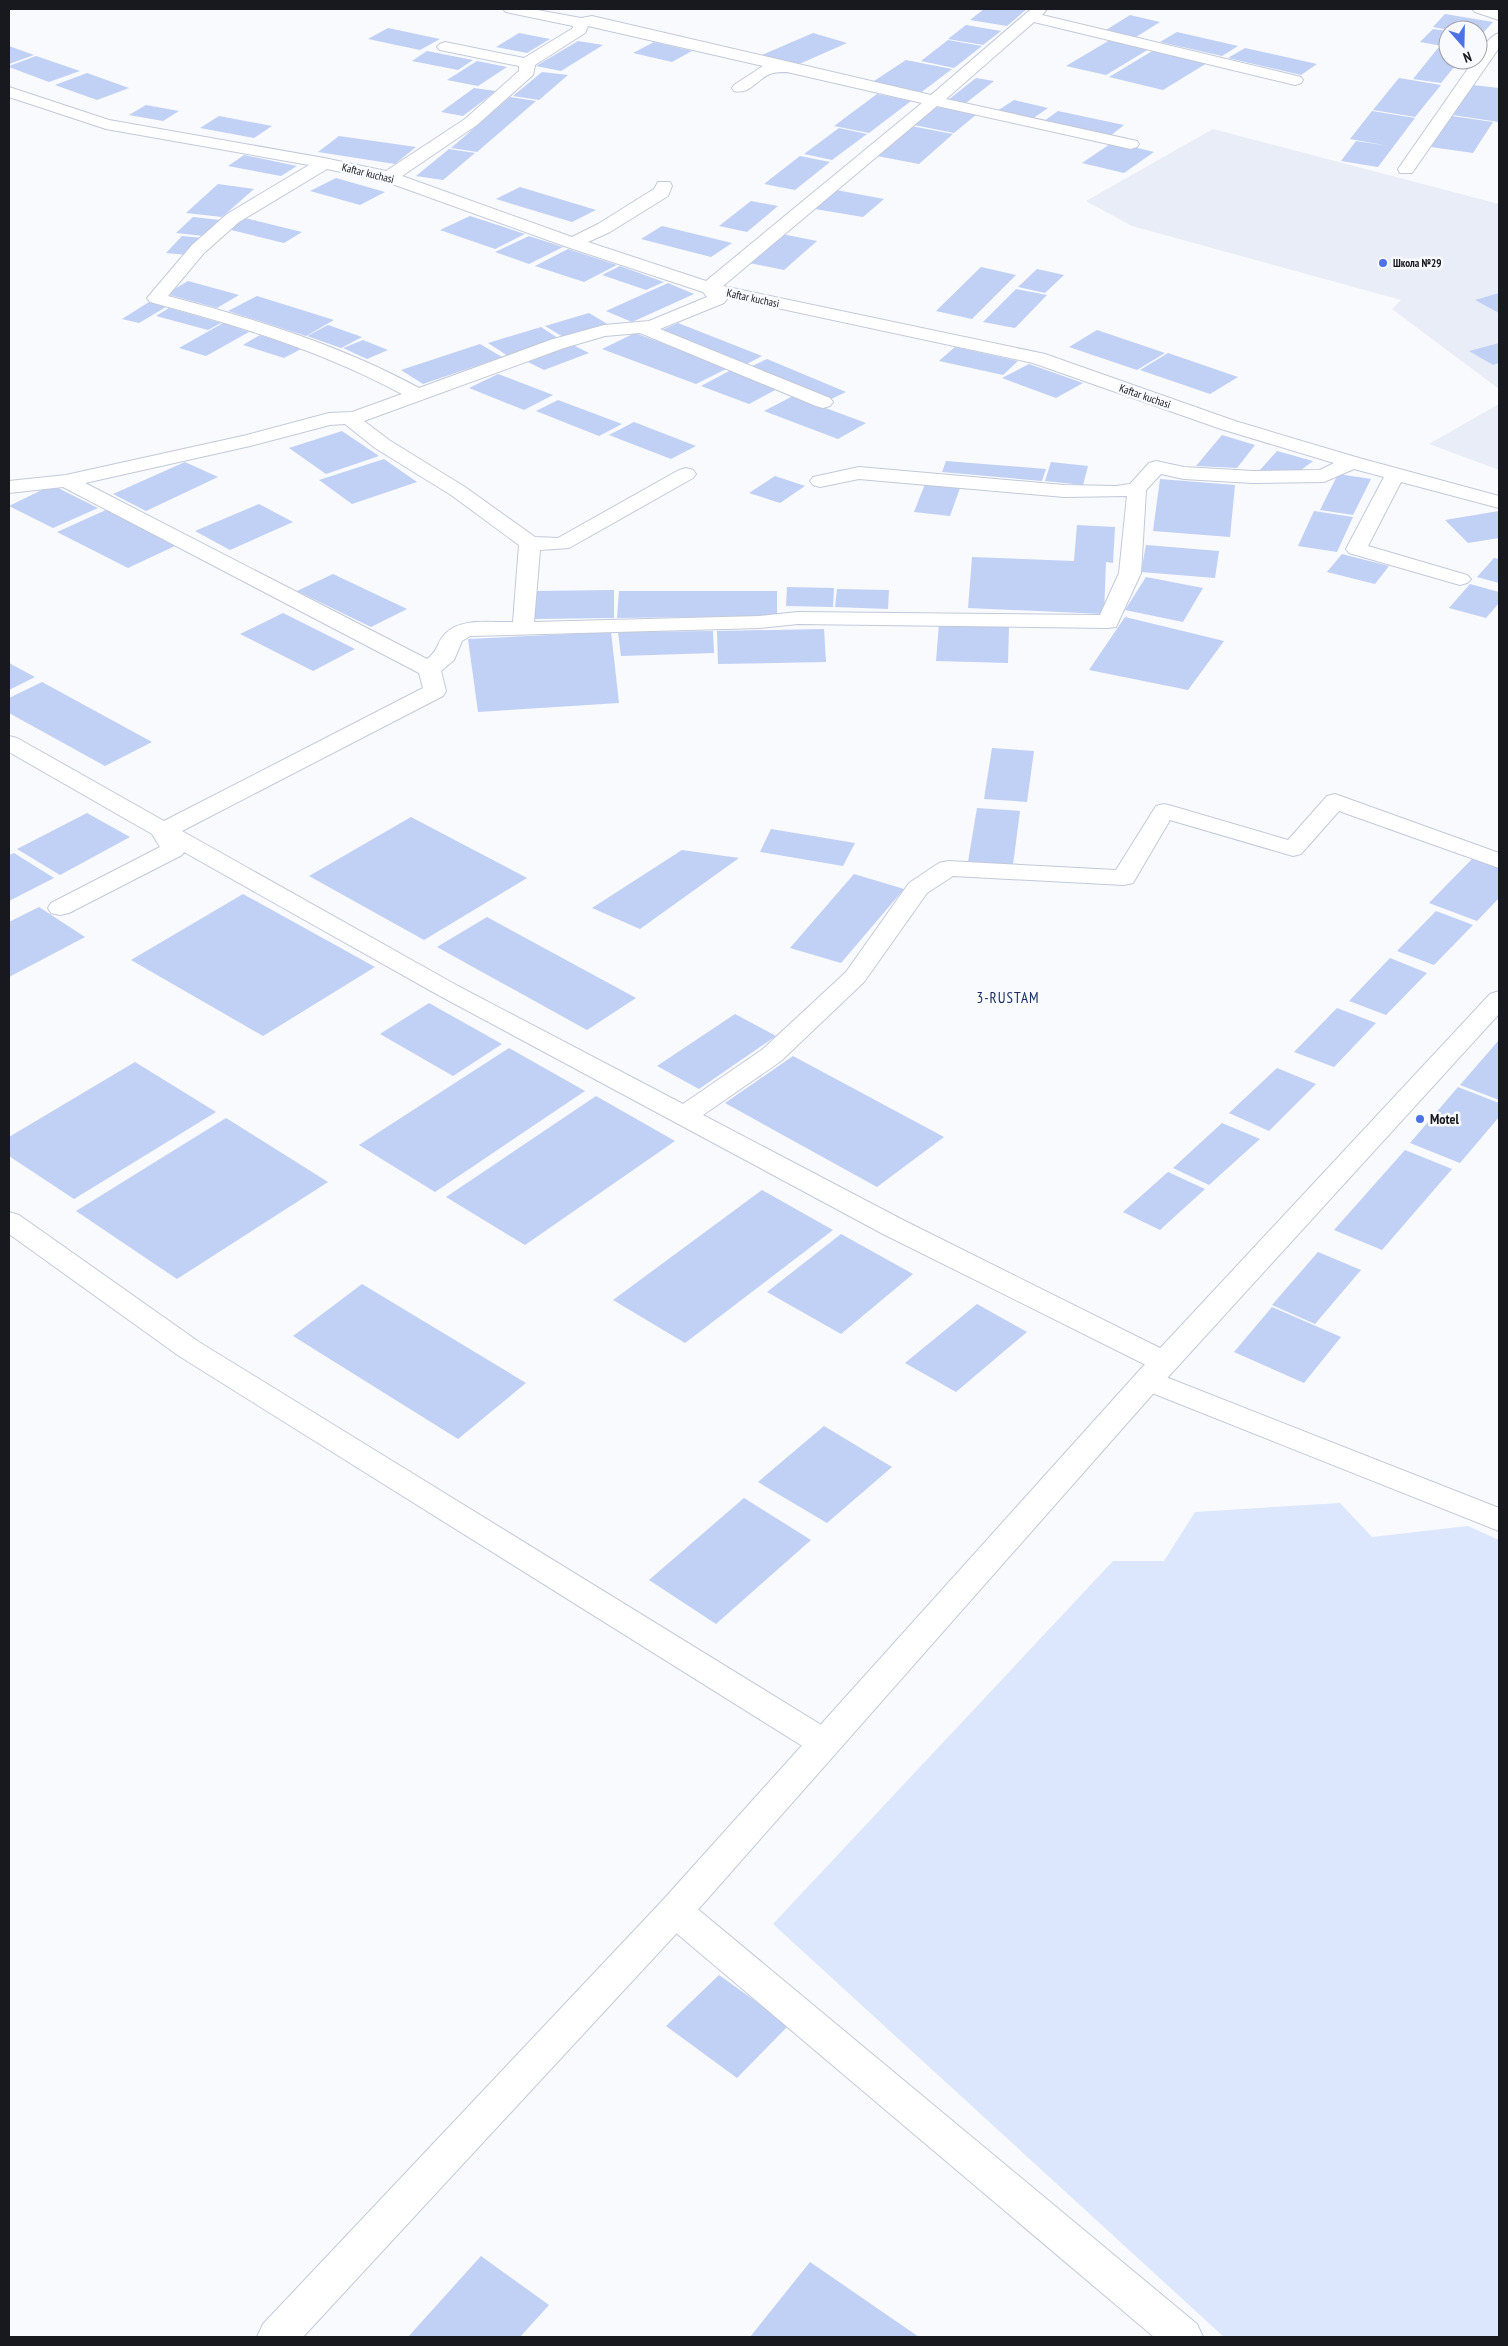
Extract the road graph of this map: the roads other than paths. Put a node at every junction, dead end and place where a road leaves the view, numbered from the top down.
1 (511, 9) edge
2 (1480, 9) edge
3 (1035, 13) edge
4 (1499, 15) edge
5 (581, 23) junction
6 (1499, 38) edge
7 (444, 48) dead end
8 (527, 63) junction
9 (787, 67) junction
10 (1295, 80) dead end
11 (740, 88) dead end
12 (9, 92) edge
13 (934, 102) junction
14 (1131, 144) dead end
15 (324, 163) junction
16 (1406, 169) dead end
17 (389, 177) junction
18 (664, 186) dead end
19 (573, 243) junction
20 (709, 288) junction
21 (652, 326) junction
22 (417, 394) junction
23 (823, 402) dead end
24 (354, 418) junction
25 (1352, 462) junction
26 (686, 474) dead end
27 (1395, 474) junction
28 (66, 480) junction
29 (820, 481) dead end
30 (9, 487) edge
31 (1136, 489) junction
32 (1499, 502) edge
33 (530, 543) junction
34 (1460, 579) dead end
35 (523, 628) junction
36 (429, 669) junction
37 (9, 743) edge
38 (163, 831) junction
39 (1499, 861) edge
40 (60, 908) dead end
41 (1499, 999) edge
42 (684, 1116) junction
43 (9, 1221) edge
44 (1156, 1371) junction
45 (1499, 1520) edge
46 (824, 1743) junction
47 (675, 1911) junction
48 (277, 2337) edge
49 (1183, 2337) edge

1 - 5 street
2 - 4 street
3 - 10 street
3 - 13 street
5 - 8 street
5 - 9 street
6 - 16 street
7 - 8 street
8 - 17 street
9 - 11 street
9 - 13 street
12 - 15 street, Kaftar kuchasi
13 - 14 street
13 - 20 street
15 - 17 street, Kaftar kuchasi
15 - 22 street
17 - 19 street, Kaftar kuchasi
18 - 19 street
19 - 20 street, Kaftar kuchasi
20 - 21 street
20 - 25 street, Kaftar kuchasi
21 - 22 street
21 - 23 street
22 - 24 street
24 - 28 street
24 - 33 street
25 - 27 street, Kaftar kuchasi
25 - 31 street
26 - 33 street
27 - 32 street, Kaftar kuchasi
27 - 34 street
28 - 30 street
28 - 36 street
29 - 31 street
31 - 35 street
33 - 35 street
35 - 36 street
36 - 38 street
37 - 38 street
38 - 40 street
38 - 42 street
39 - 42 street
41 - 44 street
42 - 44 street
43 - 46 street
44 - 45 street
44 - 46 street
46 - 47 street
47 - 48 street
47 - 49 street

